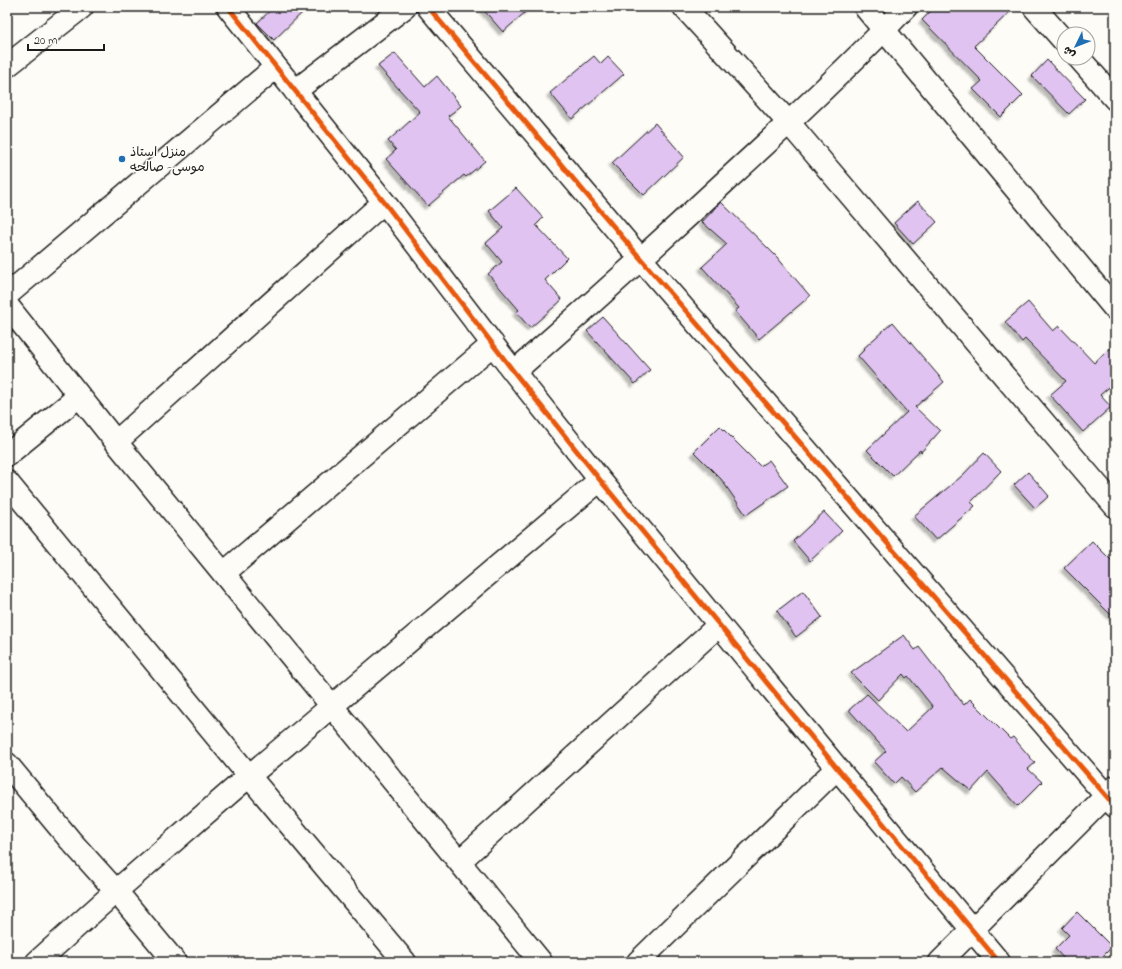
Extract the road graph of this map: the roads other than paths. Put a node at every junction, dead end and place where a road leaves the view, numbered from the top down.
1 (82, 7) edge
2 (228, 7) edge
3 (405, 7) edge
4 (428, 7) edge
5 (684, 7) edge
6 (864, 7) edge
7 (906, 7) edge
8 (1034, 7) edge
9 (884, 30) junction
10 (1056, 32) edge
11 (7, 66) edge
12 (1086, 66) edge
13 (276, 67) junction
14 (295, 91) junction
15 (1115, 99) edge
16 (788, 123) junction
17 (384, 202) junction
18 (641, 259) junction
19 (7, 295) edge
20 (7, 305) edge
21 (1115, 309) edge
22 (493, 344) junction
23 (514, 372) junction
24 (79, 396) junction
25 (116, 442) junction
26 (7, 455) edge
27 (600, 480) junction
28 (7, 482) edge
29 (1115, 506) edge
30 (224, 573) junction
31 (719, 624) junction
32 (333, 706) junction
33 (7, 764) edge
34 (836, 768) junction
35 (249, 776) junction
36 (1112, 796) edge
37 (460, 861) junction
38 (116, 891) junction
39 (972, 931) junction
40 (37, 962) edge
41 (175, 962) edge
42 (405, 962) edge
43 (541, 962) edge
44 (638, 962) edge
45 (940, 962) edge
46 (999, 962) edge

1 - 11 street
2 - 13 street
3 - 14 street
4 - 18 street
5 - 16 street
6 - 9 street
7 - 9 street
8 - 10 street
9 - 16 street
9 - 21 street
12 - 15 street
13 - 14 street
13 - 19 street
14 - 17 street
16 - 18 street
16 - 29 street
17 - 22 street
17 - 25 street
18 - 23 street
18 - 36 street
20 - 24 street
22 - 23 street
22 - 30 street
23 - 27 street
24 - 25 street
24 - 26 street
25 - 30 street
27 - 31 street
27 - 32 street
28 - 35 street
30 - 32 street
31 - 34 street
31 - 37 street
32 - 35 street
32 - 37 street
33 - 38 street
34 - 39 street
34 - 44 street
35 - 38 street
35 - 42 street
36 - 39 street
37 - 43 street
38 - 40 street
38 - 41 street
39 - 45 street
39 - 46 street

